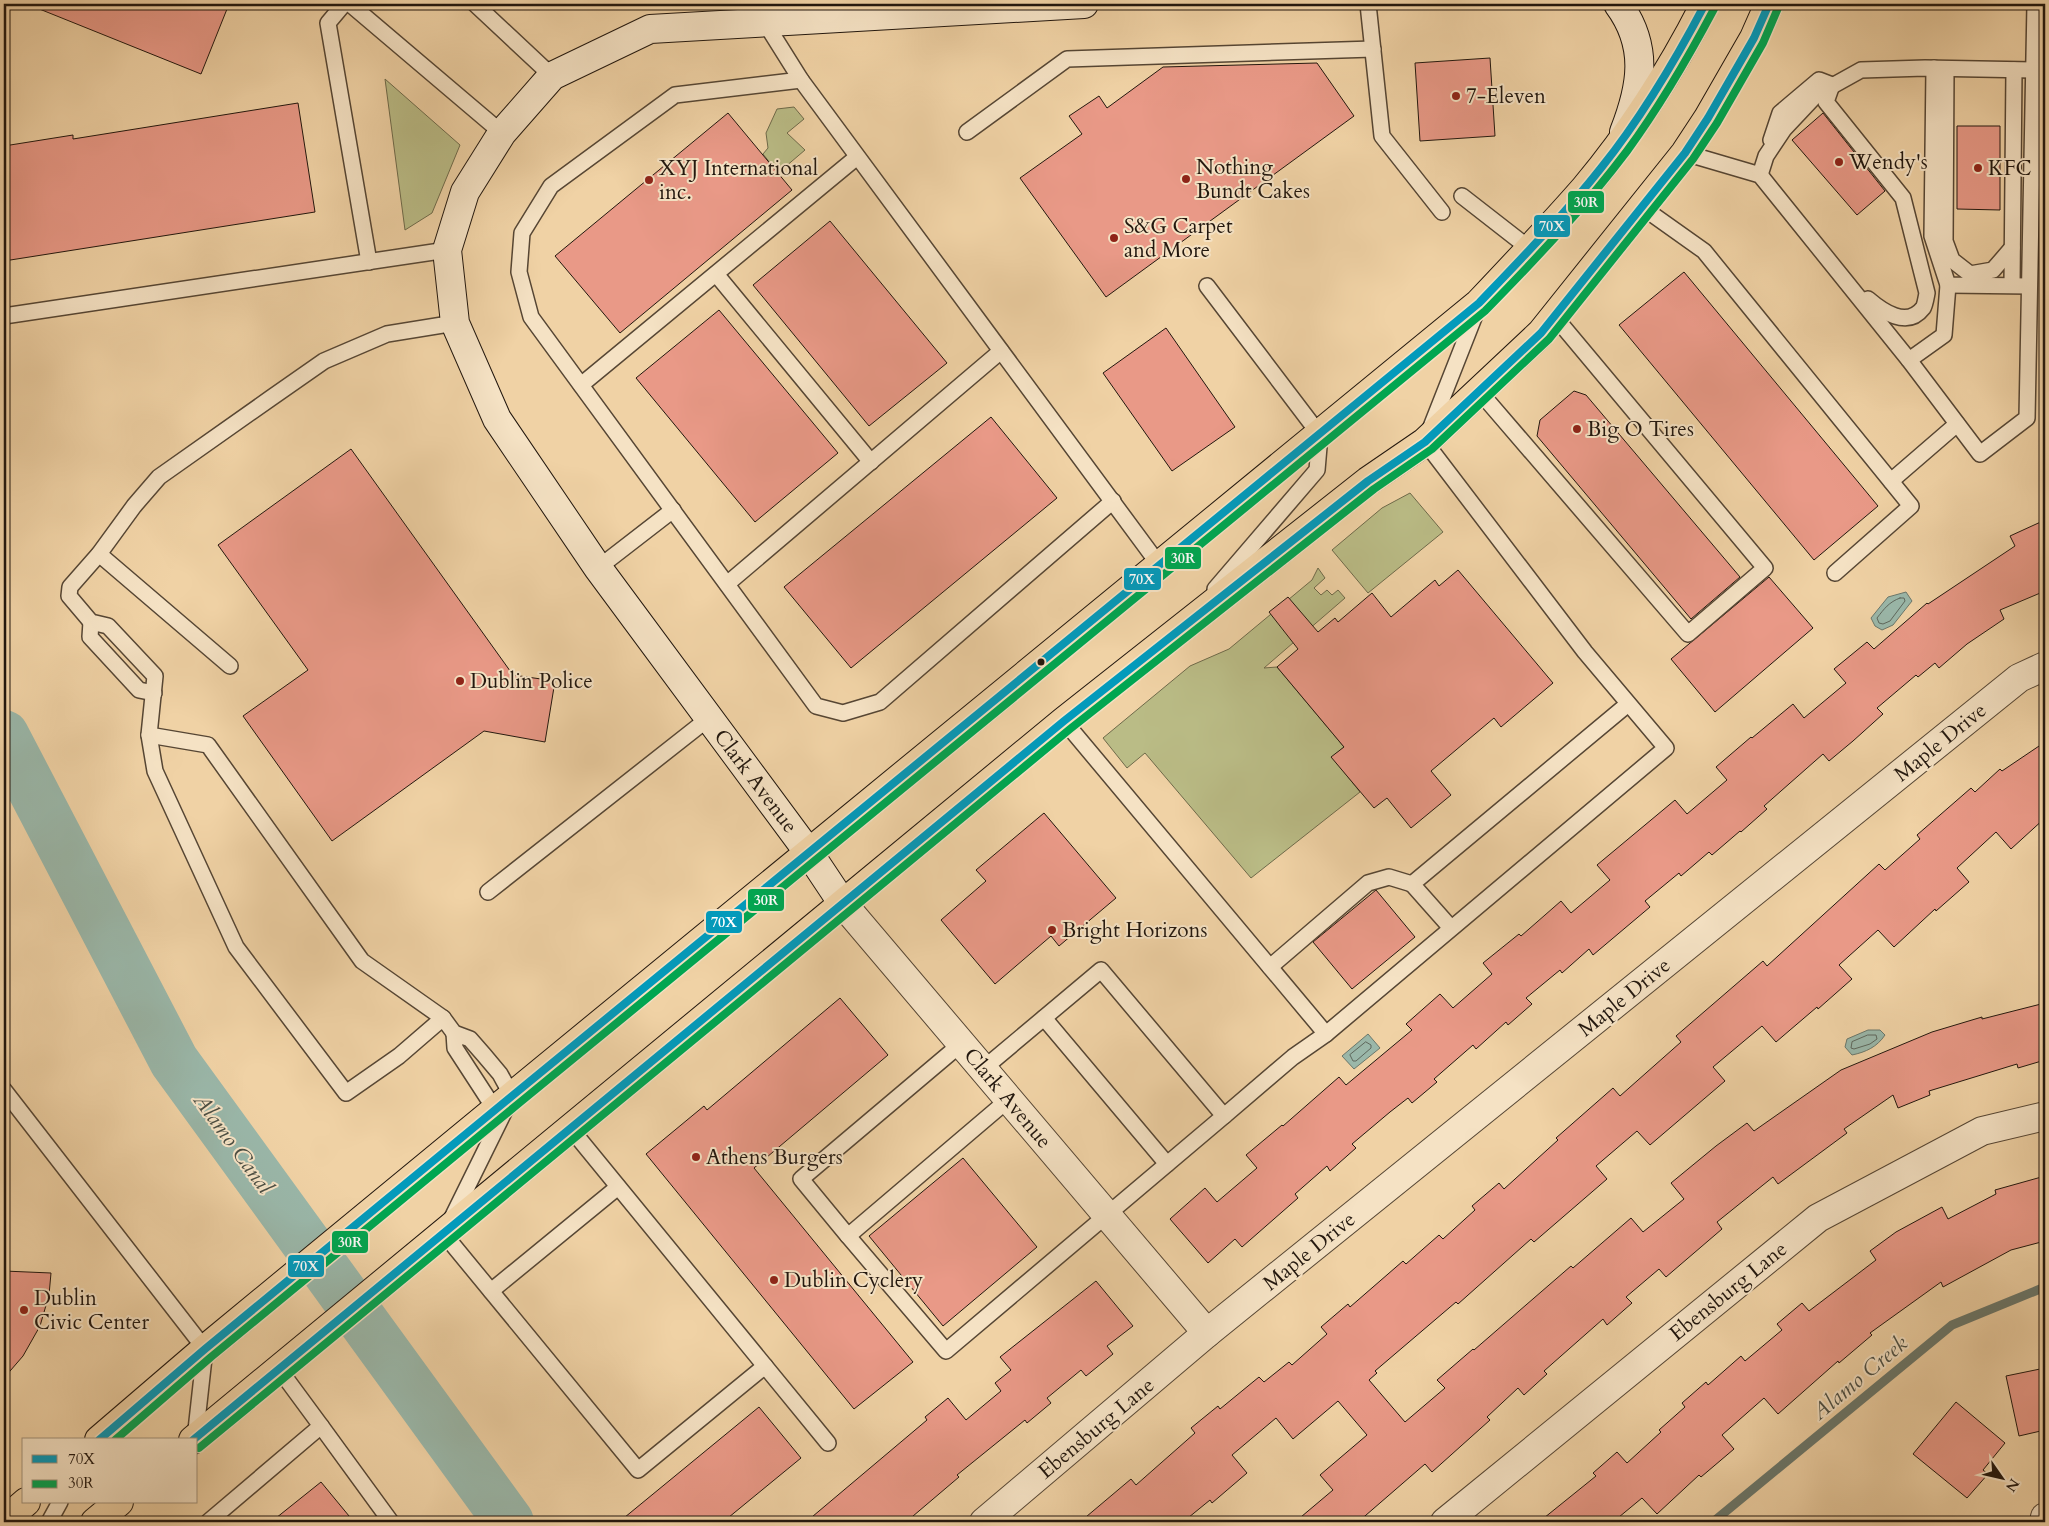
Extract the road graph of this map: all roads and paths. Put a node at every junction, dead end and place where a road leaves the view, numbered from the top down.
1 (344, 4) edge
2 (350, 4) edge
3 (1084, 4) edge
4 (1368, 4) edge
5 (1618, 4) edge
6 (1705, 4) edge
7 (1769, 4) edge
8 (2035, 4) edge
9 (481, 6) edge
10 (974, 7) edge
11 (770, 15) edge
12 (1373, 49) junction
13 (1940, 68) junction
14 (2014, 70) junction
15 (2033, 70) junction
16 (552, 76) junction
17 (801, 80) junction
18 (1832, 85) junction
19 (967, 132) dead end
20 (502, 133) junction
21 (1620, 140) junction
22 (1684, 154) junction
23 (857, 157) junction
24 (1760, 175) junction
25 (1462, 196) dead end
26 (1642, 208) junction
27 (1442, 212) dead end
28 (1530, 248) junction
29 (2012, 248) junction
30 (447, 250) junction
31 (370, 262) junction
32 (1839, 272) junction
33 (716, 274) junction
34 (1948, 285) junction
35 (2012, 285) junction
36 (1207, 286) dead end
37 (2029, 286) junction
38 (1479, 302) junction
39 (4, 316) edge
40 (1554, 316) junction
41 (455, 323) junction
42 (1001, 351) junction
43 (1909, 360) junction
44 (582, 385) junction
45 (1480, 391) junction
46 (1957, 424) junction
47 (1320, 435) junction
48 (1425, 442) junction
49 (871, 462) junction
50 (1891, 481) junction
51 (1112, 501) junction
52 (673, 510) junction
53 (99, 554) junction
54 (1160, 566) junction
55 (598, 568) junction
56 (1835, 573) dead end
57 (727, 584) junction
58 (90, 622) junction
59 (1180, 630) junction
60 (230, 666) dead end
61 (2045, 666) edge
62 (154, 694) junction
63 (1628, 704) junction
64 (709, 718) junction
65 (1064, 720) junction
66 (149, 735) junction
67 (809, 853) junction
68 (1412, 884) junction
69 (488, 892) dead end
70 (843, 904) junction
71 (1451, 928) junction
72 (1270, 967) junction
73 (443, 1018) junction
74 (1044, 1018) junction
75 (454, 1032) junction
76 (1326, 1034) junction
77 (962, 1043) junction
78 (983, 1069) junction
79 (4, 1090) edge
80 (1009, 1100) junction
81 (504, 1103) junction
82 (1224, 1116) junction
83 (2045, 1116) edge
84 (570, 1129) junction
85 (1167, 1164) junction
86 (618, 1186) junction
87 (1107, 1215) junction
88 (444, 1234) junction
89 (848, 1236) junction
90 (491, 1291) junction
91 (1207, 1333) junction
92 (205, 1349) junction
93 (285, 1364) junction
94 (765, 1366) junction
95 (321, 1426) junction
96 (101, 1438) edge
97 (194, 1438) edge
98 (195, 1438) edge
99 (828, 1443) dead end
100 (24, 1504) edge
101 (59, 1504) edge
102 (116, 1504) edge
103 (2045, 1517) edge
104 (4, 1521) edge
105 (49, 1522) edge
106 (94, 1522) edge
107 (208, 1522) edge
108 (391, 1522) edge
109 (984, 1522) edge
110 (1445, 1522) edge
111 (2044, 1522) edge

1 - 31 lane
2 - 20 lane
3 - 10 street
4 - 12 lane
5 - 21 street
6 - 21 main road
7 - 22 main road
8 - 15 lane
9 - 16 lane
10 - 11 street
11 - 16 street
11 - 17 lane
12 - 19 lane
12 - 27 lane
13 - 14 lane
13 - 18 lane
13 - 29 lane
13 - 34 lane
14 - 15 lane
14 - 29 lane
15 - 37 lane
16 - 20 street, Clark Avenue
17 - 23 lane
17 - 44 lane
18 - 24 lane
18 - 32 lane
20 - 30 street, Clark Avenue
21 - 28 main road
22 - 24 lane
22 - 26 main road
23 - 33 lane
23 - 42 lane
24 - 32 lane
25 - 28 lane
26 - 40 main road
26 - 50 lane
28 - 38 main road
29 - 35 lane
30 - 31 lane
30 - 41 street, Clark Avenue
31 - 39 lane
32 - 43 lane
33 - 44 lane
33 - 49 lane
34 - 35 lane
34 - 43 lane
35 - 37 lane
36 - 47 lane
37 - 46 lane
38 - 47 main road
38 - 48 lane
40 - 45 main road
40 - 45 lane
41 - 53 lane
41 - 55 street, Clark Avenue
42 - 49 lane
42 - 51 lane
43 - 46 lane
44 - 52 lane
45 - 48 main road
46 - 50 lane
47 - 54 main road
47 - 59 lane
48 - 59 main road
48 - 63 lane
49 - 57 lane
50 - 56 lane
51 - 54 lane
51 - 57 lane
52 - 55 lane
52 - 57 lane
53 - 58 lane
53 - 60 lane
54 - 67 main road
55 - 64 street, Clark Avenue
58 - 62 lane
58 - 62 lane
59 - 65 main road
61 - 91 street, Maple Drive
62 - 66 lane
63 - 68 lane
63 - 71 lane
64 - 67 street, Clark Avenue
64 - 69 lane
65 - 70 main road
65 - 72 lane
66 - 73 lane
66 - 73 lane
67 - 70 street, Clark Avenue
67 - 81 main road
68 - 71 lane
68 - 72 lane
70 - 77 street, Clark Avenue
70 - 84 main road
71 - 76 lane
72 - 76 lane
73 - 75 lane
74 - 78 lane
74 - 82 lane
74 - 85 lane
75 - 81 lane
75 - 81 lane
76 - 82 lane
77 - 78 street, Clark Avenue
77 - 89 lane
78 - 80 street, Clark Avenue
79 - 92 lane
80 - 87 street, Clark Avenue
80 - 89 lane
81 - 88 lane
81 - 92 main road
82 - 85 lane
83 - 110 street, Ebensburg Lane
84 - 86 lane
84 - 88 main road
85 - 87 lane
86 - 90 lane
86 - 94 lane
87 - 89 lane
87 - 91 street, Clark Avenue
88 - 90 lane
88 - 93 main road
90 - 94 lane
91 - 109 street, Ebensburg Lane
92 - 96 main road
92 - 97 lane
93 - 95 lane
93 - 98 main road
94 - 99 lane
95 - 107 lane
95 - 108 lane
100 - 104 main road
101 - 105 lane
102 - 106 main road
103 - 111 street

